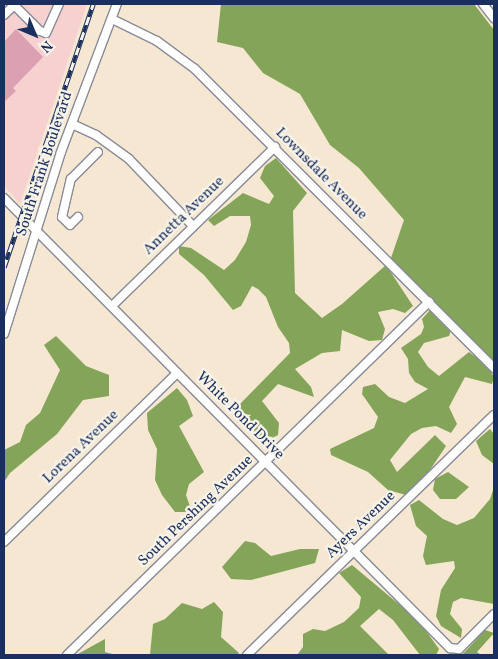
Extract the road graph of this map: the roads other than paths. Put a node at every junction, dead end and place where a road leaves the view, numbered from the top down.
1 (14, 4) edge
2 (59, 4) edge
3 (117, 4) edge
4 (483, 4) edge
5 (4, 15) edge
6 (494, 18) edge
7 (112, 19) junction
8 (72, 124) junction
9 (275, 147) junction
10 (98, 152) dead end
11 (55, 174) junction
12 (71, 179) junction
13 (4, 198) edge
14 (78, 217) dead end
15 (193, 226) junction
16 (37, 232) junction
17 (429, 302) junction
18 (112, 306) junction
19 (4, 334) edge
20 (494, 368) edge
21 (178, 373) junction
22 (494, 415) edge
23 (266, 462) junction
24 (4, 542) edge
25 (354, 552) junction
26 (494, 614) edge
27 (67, 655) edge
28 (248, 655) edge

1 - 2 street
1 - 5 street
3 - 7 street, South Frank Boulevard
4 - 6 street
7 - 8 street, South Frank Boulevard
7 - 9 street, Lownsdale Avenue
8 - 11 street, South Frank Boulevard
8 - 15 street
9 - 15 street, Annetta Avenue
9 - 17 street, Lownsdale Avenue
10 - 12 street
11 - 12 street
11 - 16 street, South Frank Boulevard
12 - 14 street
13 - 16 street, White Pond Drive
15 - 18 street, Annetta Avenue
16 - 18 street, White Pond Drive
16 - 19 street, South Frank Boulevard
17 - 20 street, Lownsdale Avenue
17 - 23 street, South Pershing Avenue
18 - 21 street, White Pond Drive
21 - 23 street, White Pond Drive
21 - 24 street, Lorena Avenue
22 - 25 street, Ayers Avenue
23 - 25 street, White Pond Drive
23 - 27 street, South Pershing Avenue
25 - 26 street, White Pond Drive
25 - 28 street, Ayers Avenue

